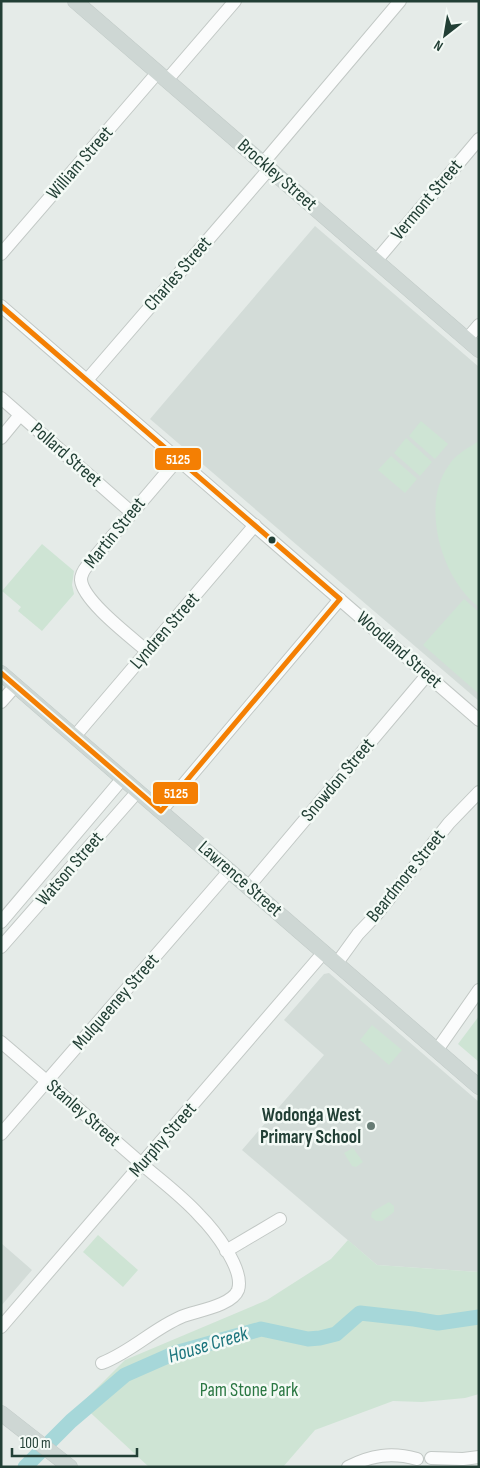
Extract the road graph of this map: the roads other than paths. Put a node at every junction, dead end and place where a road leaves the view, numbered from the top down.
1 (75, 1) edge
2 (235, 1) edge
3 (400, 1) edge
4 (163, 76) junction
5 (479, 138) edge
6 (266, 166) junction
7 (1, 254) edge
8 (376, 261) junction
9 (1, 306) edge
10 (479, 326) edge
11 (467, 340) junction
12 (479, 350) edge
13 (86, 380) junction
14 (1, 398) edge
15 (20, 415) junction
16 (1, 438) edge
17 (178, 459) junction
18 (131, 512) junction
19 (254, 525) junction
20 (340, 599) junction
21 (147, 651) junction
22 (1, 673) edge
23 (427, 674) junction
24 (16, 685) junction
25 (1, 702) edge
26 (479, 720) edge
27 (75, 736) junction
28 (123, 778) junction
29 (138, 791) junction
30 (479, 792) edge
31 (98, 808) junction
32 (161, 811) junction
33 (112, 820) junction
34 (230, 870) junction
35 (249, 886) junction
36 (1, 922) edge
37 (1, 947) edge
38 (324, 952) junction
39 (337, 963) junction
40 (479, 990) edge
41 (1, 1042) edge
42 (437, 1050) junction
43 (47, 1081) junction
44 (479, 1087) edge
45 (1, 1134) edge
46 (142, 1165) junction
47 (280, 1219) dead end
48 (226, 1251) junction
49 (1, 1327) edge
50 (102, 1363) dead end
51 (1, 1413) edge
52 (479, 1457) edge
53 (64, 1463) edge
54 (424, 1463) edge
55 (348, 1467) edge

1 - 4 main road, Brockley Street
2 - 4 street, William Street
3 - 6 street, Charles Street
4 - 6 main road, Brockley Street
4 - 7 street, William Street
5 - 8 street, Vermont Street
6 - 8 main road, Brockley Street
6 - 13 street, Charles Street
8 - 11 main road, Brockley Street
9 - 13 street, Woodland Street
10 - 11 street
11 - 12 main road, Brockley Street
13 - 17 street, Woodland Street
14 - 15 street, Pollard Street
15 - 16 street
15 - 18 street, Pollard Street
17 - 18 street, Martin Street
17 - 19 street, Woodland Street
18 - 21 street, Martin Street
19 - 20 street, Woodland Street
19 - 21 street, Lyndren Street
20 - 23 street, Woodland Street
20 - 32 street
21 - 27 street, Lyndren Street
22 - 24 main road, Lawrence Street
23 - 26 street, Woodland Street
23 - 35 street, Snowdon Street
24 - 25 street
24 - 27 main road, Lawrence Street
27 - 28 main road, Lawrence Street
28 - 29 main road, Lawrence Street
28 - 31 street, Watson Street
29 - 32 main road, Lawrence Street
29 - 33 street, Watson Street
30 - 39 street, Beardmore Street
31 - 33 street
31 - 36 street, Watson Street
32 - 34 main road, Lawrence Street
33 - 37 street, Watson Street
34 - 35 main road, Lawrence Street
34 - 43 street, Mulqueeney Street
35 - 38 main road, Lawrence Street
38 - 39 main road, Lawrence Street
38 - 46 street, Murphy Street
39 - 42 main road, Lawrence Street
40 - 42 street
41 - 43 street, Stanley Street
42 - 44 main road, Lawrence Street
43 - 45 street, Mulqueeney Street
43 - 46 street, Stanley Street
46 - 48 street, Stanley Street
46 - 49 street, Murphy Street
47 - 48 street
48 - 50 street, Stanley Street
51 - 53 main road
52 - 54 street
54 - 55 street

